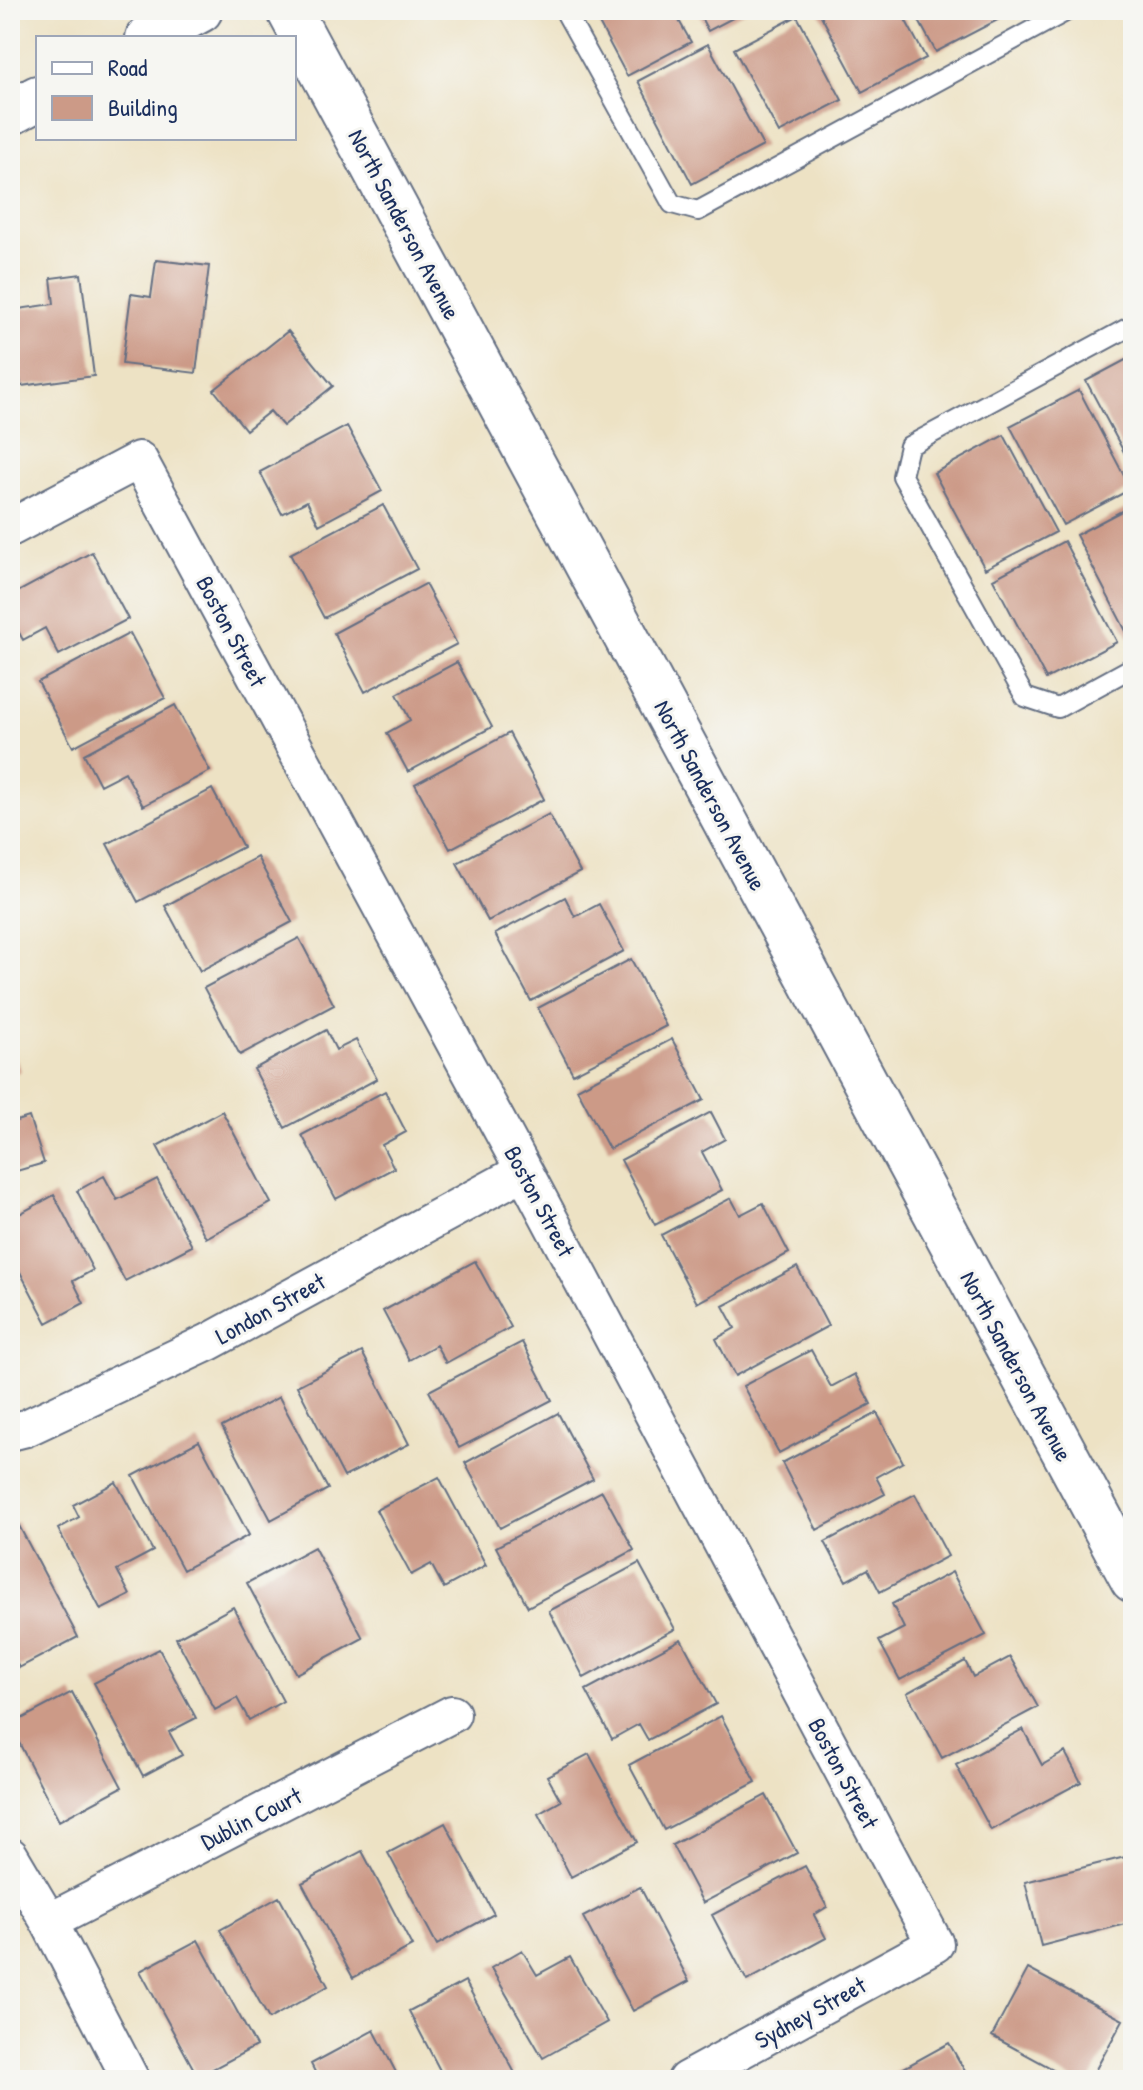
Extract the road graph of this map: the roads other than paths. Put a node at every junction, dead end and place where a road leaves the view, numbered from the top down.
1 (200, 10) edge
2 (289, 10) edge
3 (564, 10) edge
4 (1069, 10) edge
5 (152, 36) edge
6 (36, 99) edge
7 (10, 113) edge
8 (1133, 325) edge
9 (10, 528) edge
10 (1133, 667) edge
11 (524, 1171) junction
12 (10, 1432) edge
13 (1133, 1580) edge
14 (452, 1714) dead end
15 (10, 1856) edge
16 (49, 1922) junction
17 (935, 1944) joint
18 (131, 2080) edge
19 (686, 2080) edge

1 - 5 main road
2 - 13 main road, North Sanderson Avenue
3 - 4 lane
6 - 7 main road
8 - 10 lane
9 - 11 street, Boston Street
11 - 12 street, London Street
11 - 17 street, Boston Street
14 - 16 street, Dublin Court
15 - 16 street
16 - 18 street
17 - 19 street, Sydney Street

